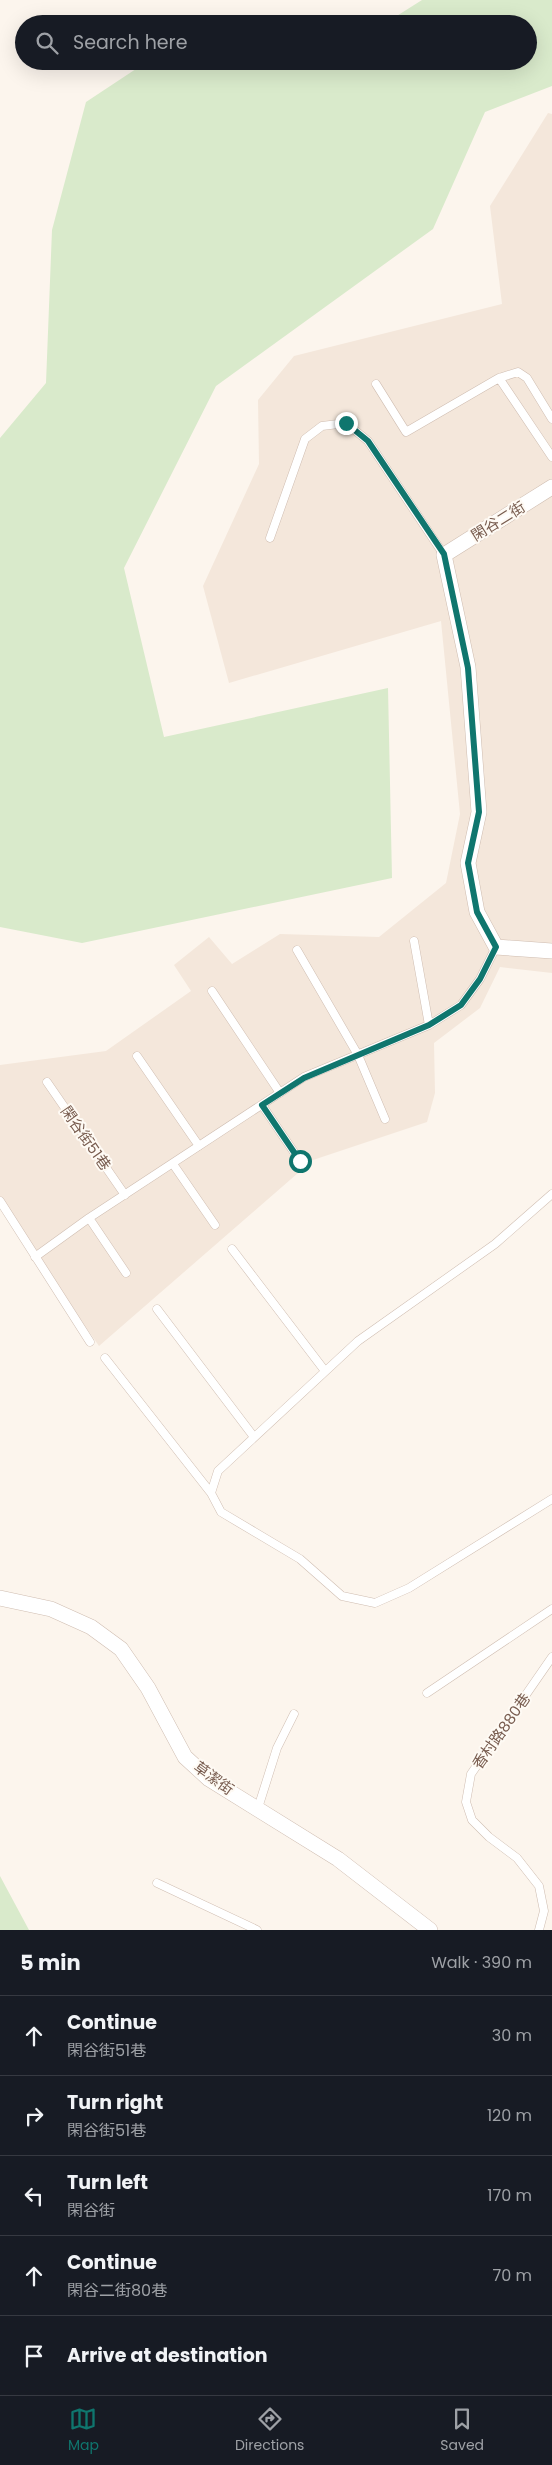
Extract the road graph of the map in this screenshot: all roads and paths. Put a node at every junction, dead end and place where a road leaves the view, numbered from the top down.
1 (499, 378) junction
2 (376, 384) dead end
3 (552, 418) edge
4 (552, 458) edge
5 (552, 487) edge
6 (270, 538) dead end
7 (444, 554) junction
8 (414, 941) dead end
9 (496, 947) junction
10 (297, 950) dead end
11 (552, 951) edge
12 (212, 991) dead end
13 (429, 1025) junction
14 (358, 1054) junction
15 (137, 1056) dead end
16 (47, 1082) dead end
17 (280, 1093) junction
18 (262, 1105) junction
19 (385, 1118) dead end
20 (199, 1146) junction
21 (300, 1161) dead end
22 (173, 1164) junction
23 (552, 1194) edge
24 (125, 1195) junction
25 (0, 1201) edge
26 (89, 1218) junction
27 (215, 1225) dead end
28 (232, 1249) dead end
29 (35, 1257) junction
30 (126, 1273) dead end
31 (157, 1309) dead end
32 (90, 1342) dead end
33 (105, 1358) dead end
34 (326, 1371) junction
35 (254, 1437) junction
36 (211, 1493) junction
37 (552, 1499) edge
38 (0, 1598) edge
39 (552, 1609) edge
40 (552, 1657) edge
41 (427, 1693) dead end
42 (294, 1714) dead end
43 (258, 1808) junction
44 (157, 1883) dead end
45 (257, 1930) edge
46 (430, 1930) edge
47 (539, 1930) edge

1 - 2 lane
1 - 3 lane
1 - 4 lane
5 - 7 street, 閑谷二街
6 - 7 lane
7 - 9 street
8 - 13 lane
9 - 11 street
9 - 13 lane
10 - 14 lane
12 - 17 lane
13 - 14 lane
14 - 17 lane
14 - 19 lane
15 - 20 lane
16 - 24 lane, 閑谷街51巷
17 - 18 lane
18 - 20 lane
18 - 21 lane
20 - 22 lane
22 - 24 lane
22 - 27 lane
23 - 34 lane
24 - 26 lane
25 - 29 lane
26 - 29 lane
26 - 30 lane
28 - 34 lane
29 - 32 lane
31 - 35 lane
33 - 36 lane
34 - 35 lane
35 - 36 lane
36 - 37 lane
38 - 43 street, 草潔街
39 - 41 lane
40 - 47 lane, 香村路880巷
42 - 43 lane
43 - 46 street, 草潔街
44 - 45 lane

